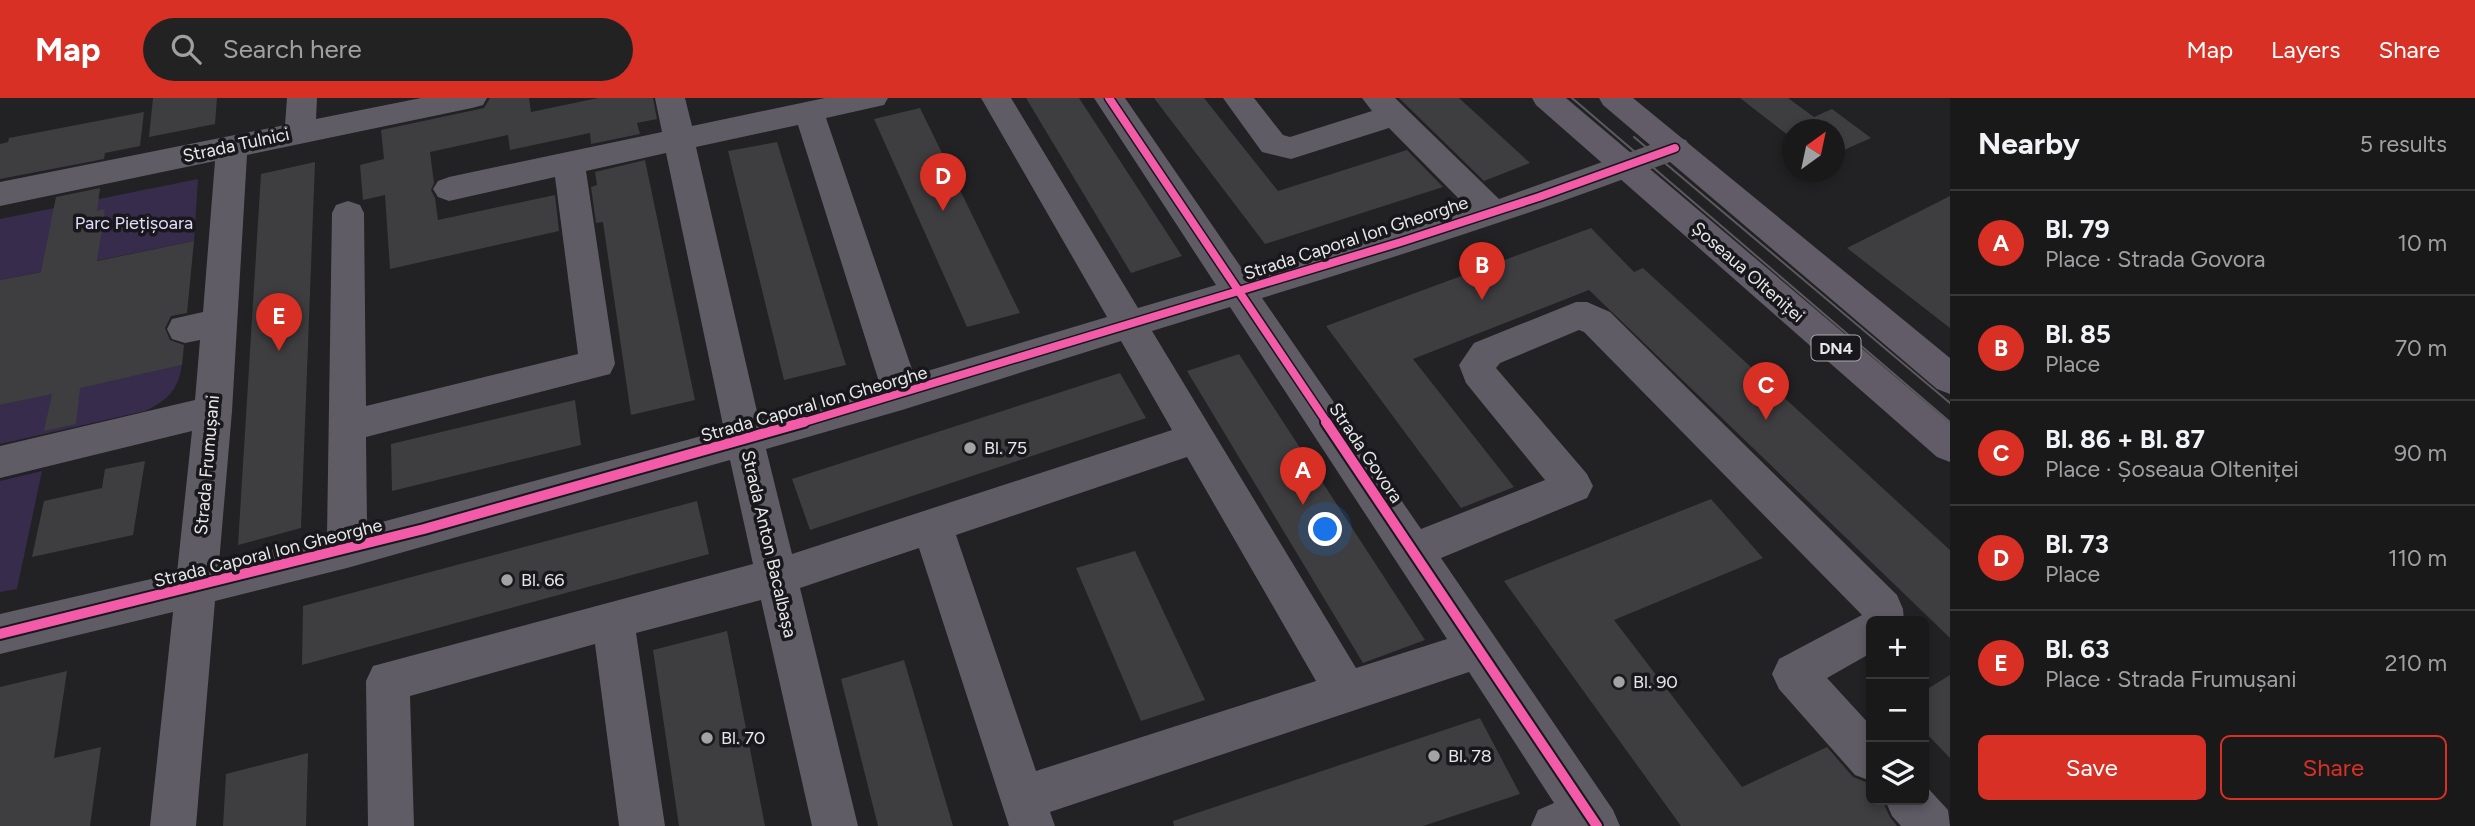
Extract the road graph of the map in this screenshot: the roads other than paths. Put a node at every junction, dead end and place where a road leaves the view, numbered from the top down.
1 (302, 98) edge
2 (472, 98) edge
3 (670, 98) edge
4 (873, 98) edge
5 (996, 98) edge
6 (1109, 98) edge
7 (1237, 98) edge
8 (1547, 98) edge
9 (1614, 98) edge
10 (1385, 106) edge
11 (809, 112) junction
12 (300, 132) junction
13 (679, 140) junction
14 (232, 146) junction
15 (1675, 148) junction
16 (569, 163) junction
17 (1627, 167) junction
18 (449, 189) dead end
19 (0, 194) edge
20 (1492, 212) junction
21 (348, 213) dead end
22 (1239, 292) junction
23 (1129, 325) junction
24 (1950, 379) edge
25 (902, 395) junction
26 (213, 411) junction
27 (347, 426) junction
28 (1197, 438) junction
29 (745, 441) junction
30 (1950, 446) edge
31 (0, 462) edge
32 (932, 525) junction
33 (347, 550) junction
34 (1412, 551) junction
35 (777, 576) junction
36 (197, 589) junction
37 (1883, 616) edge
38 (614, 621) junction
39 (0, 634) edge
40 (1866, 634) edge
41 (1478, 649) junction
42 (1347, 693) junction
43 (1866, 753) edge
44 (1913, 805) edge
45 (1028, 812) edge
46 (1580, 822) edge
47 (173, 826) edge
48 (391, 826) edge
49 (642, 826) edge
50 (835, 826) edge
51 (1932, 826) edge

1 - 12 street
2 - 12 street, Strada Tulnici
3 - 13 street, Strada Anton Bacalbașa
4 - 11 street
5 - 23 street
6 - 22 street, Strada Govora
7 - 10 street
8 - 17 main road, Șoseaua Olteniței / DN4
9 - 15 main road, DN4
10 - 20 street
11 - 13 street
11 - 25 street
12 - 14 street, Strada Tulnici
13 - 16 street
13 - 29 street, Strada Anton Bacalbașa
14 - 19 street, Strada Tulnici
14 - 26 street, Strada Frumușani
15 - 17 street, Strada Caporal Ion Gheorghe
15 - 24 main road, DN4
16 - 18 street
16 - 27 street
17 - 20 street, Strada Caporal Ion Gheorghe
17 - 30 main road, Șoseaua Olteniței / DN4
20 - 22 street, Strada Caporal Ion Gheorghe
21 - 27 street
22 - 23 street, Strada Caporal Ion Gheorghe
22 - 34 street, Strada Govora
23 - 25 street, Strada Caporal Ion Gheorghe
23 - 28 street
25 - 29 street, Strada Caporal Ion Gheorghe
26 - 31 street
26 - 36 street, Strada Frumușani
27 - 33 street
28 - 32 street
28 - 42 street
29 - 33 street, Strada Caporal Ion Gheorghe
29 - 35 street, Strada Anton Bacalbașa
32 - 35 street
32 - 45 street
33 - 36 street, Strada Caporal Ion Gheorghe
34 - 37 street
34 - 41 street, Strada Govora
35 - 38 street
35 - 50 street, Strada Anton Bacalbașa
36 - 39 street, Strada Caporal Ion Gheorghe
36 - 47 street, Strada Frumușani
38 - 48 street
38 - 49 street
40 - 43 street
41 - 42 street
41 - 46 street, Strada Govora
42 - 45 street
44 - 51 street

